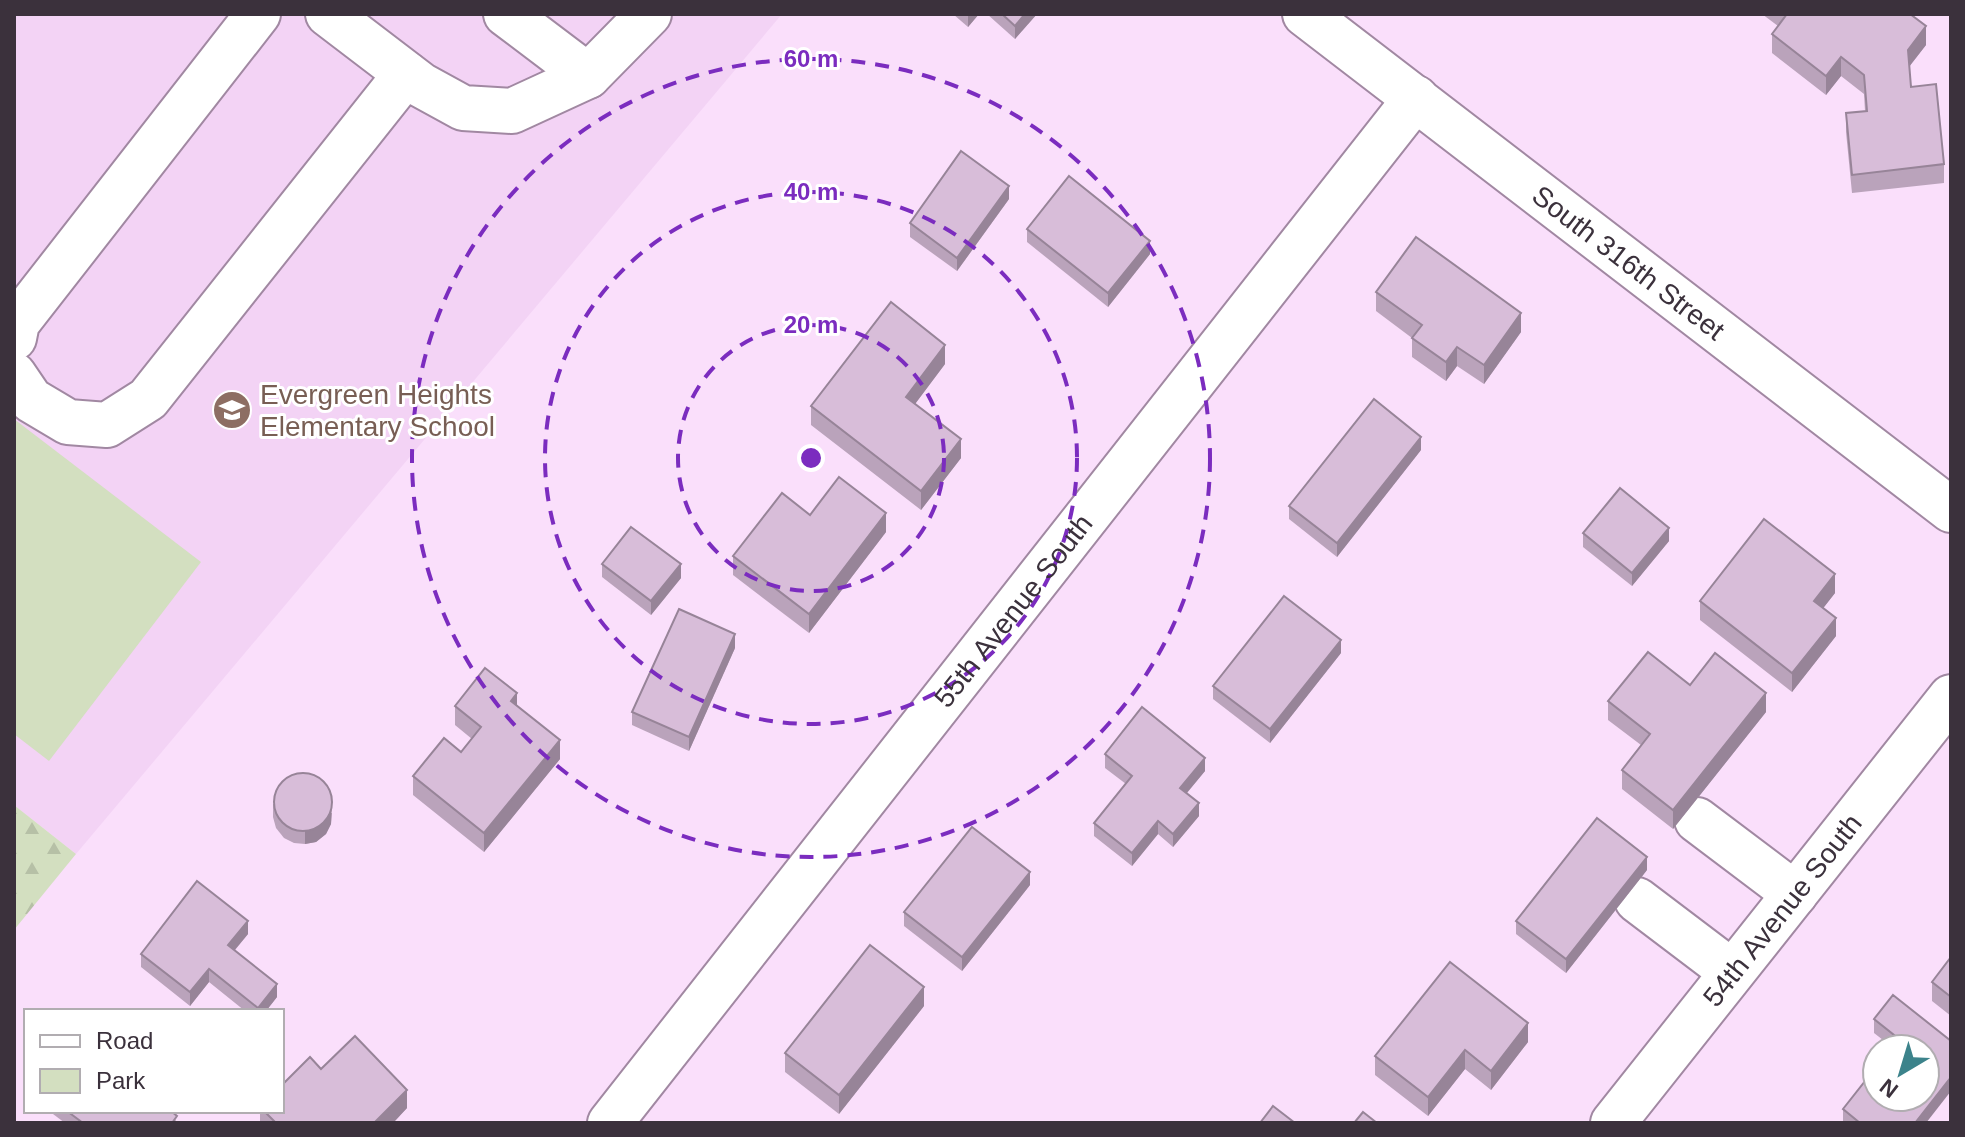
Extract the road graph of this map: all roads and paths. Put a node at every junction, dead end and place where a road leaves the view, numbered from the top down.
1 (258, 14) edge
2 (328, 14) edge
3 (506, 14) edge
4 (649, 14) edge
5 (1305, 14) edge
6 (406, 74) junction
7 (588, 76) junction
8 (1416, 98) junction
9 (14, 338) edge
10 (14, 375) edge
11 (1951, 510) edge
12 (1951, 697) edge
13 (1697, 820) dead end
14 (1795, 894) junction
15 (1637, 900) dead end
16 (1732, 972) junction
17 (610, 1123) edge
18 (1613, 1123) edge

1 - 9 street
2 - 6 street
3 - 7 street
4 - 7 street
5 - 8 street, South 316th Street
6 - 7 street
6 - 10 street
8 - 11 street, South 316th Street
8 - 17 street, 55th Avenue South
12 - 14 street, 54th Avenue South
13 - 14 street
14 - 16 street, 54th Avenue South
15 - 16 street
16 - 18 street, 54th Avenue South

